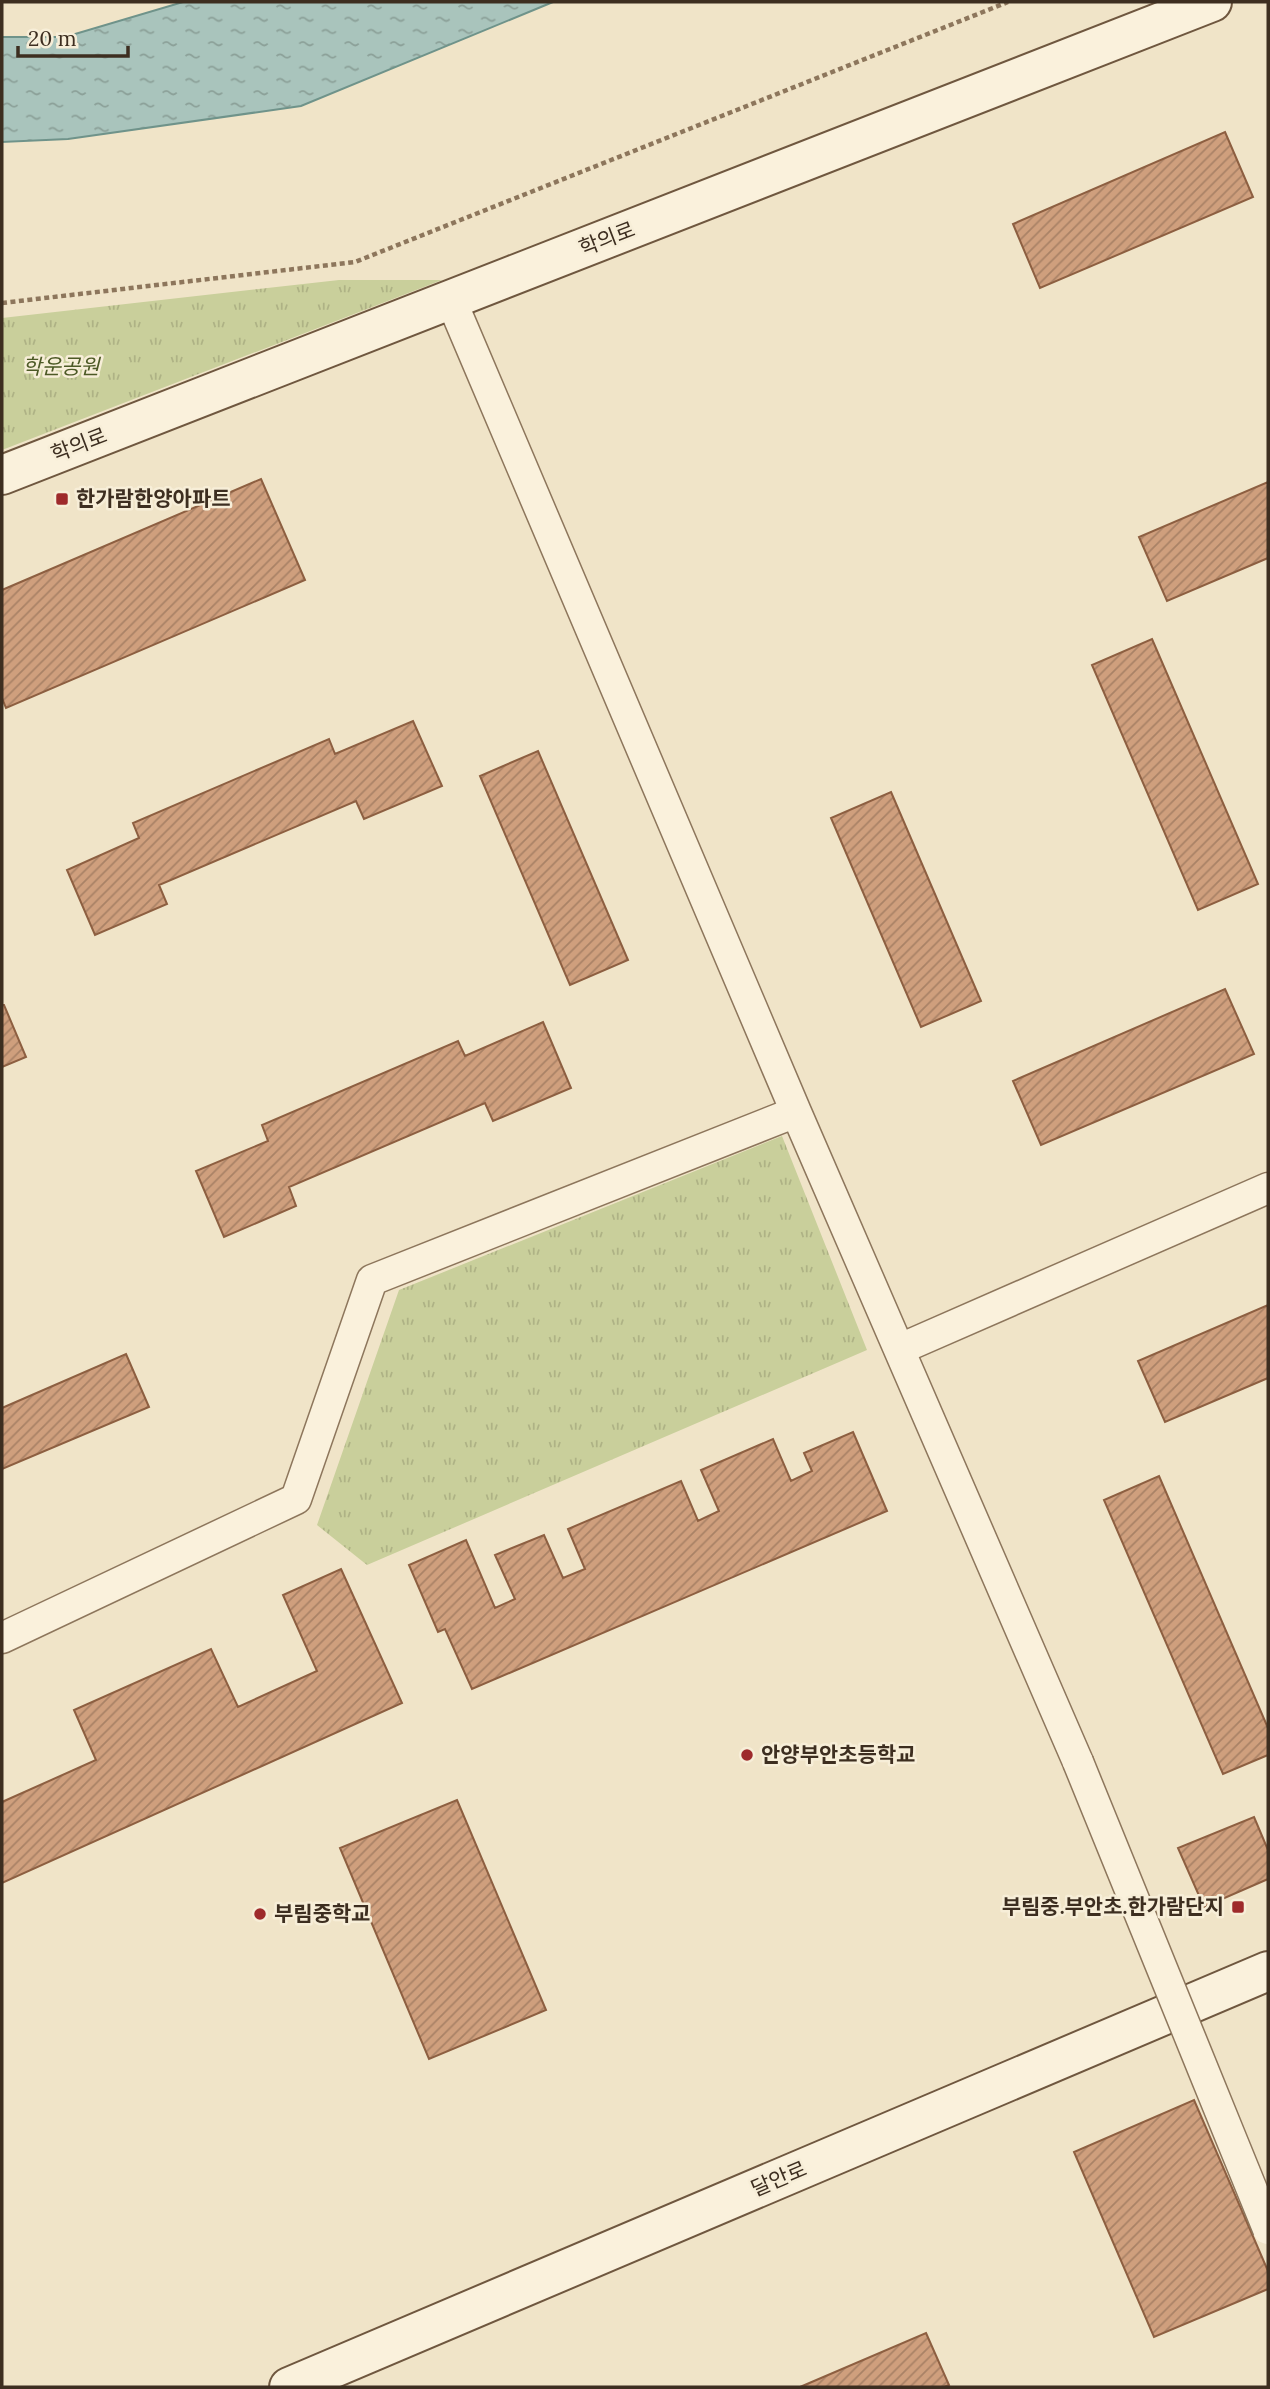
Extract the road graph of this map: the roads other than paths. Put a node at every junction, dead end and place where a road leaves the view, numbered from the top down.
1 (1212, 2) edge
2 (451, 300) junction
3 (2, 475) edge
4 (796, 1112) junction
5 (1268, 1188) edge
6 (900, 1349) junction
7 (2, 1638) edge
8 (1268, 1971) edge
9 (1268, 2229) edge
10 (289, 2387) edge

1 - 2 street, 학의로
2 - 3 street, 학의로
2 - 4 street
4 - 6 street
4 - 7 street
5 - 6 street
6 - 9 street, bridge
8 - 10 street, 달안로

